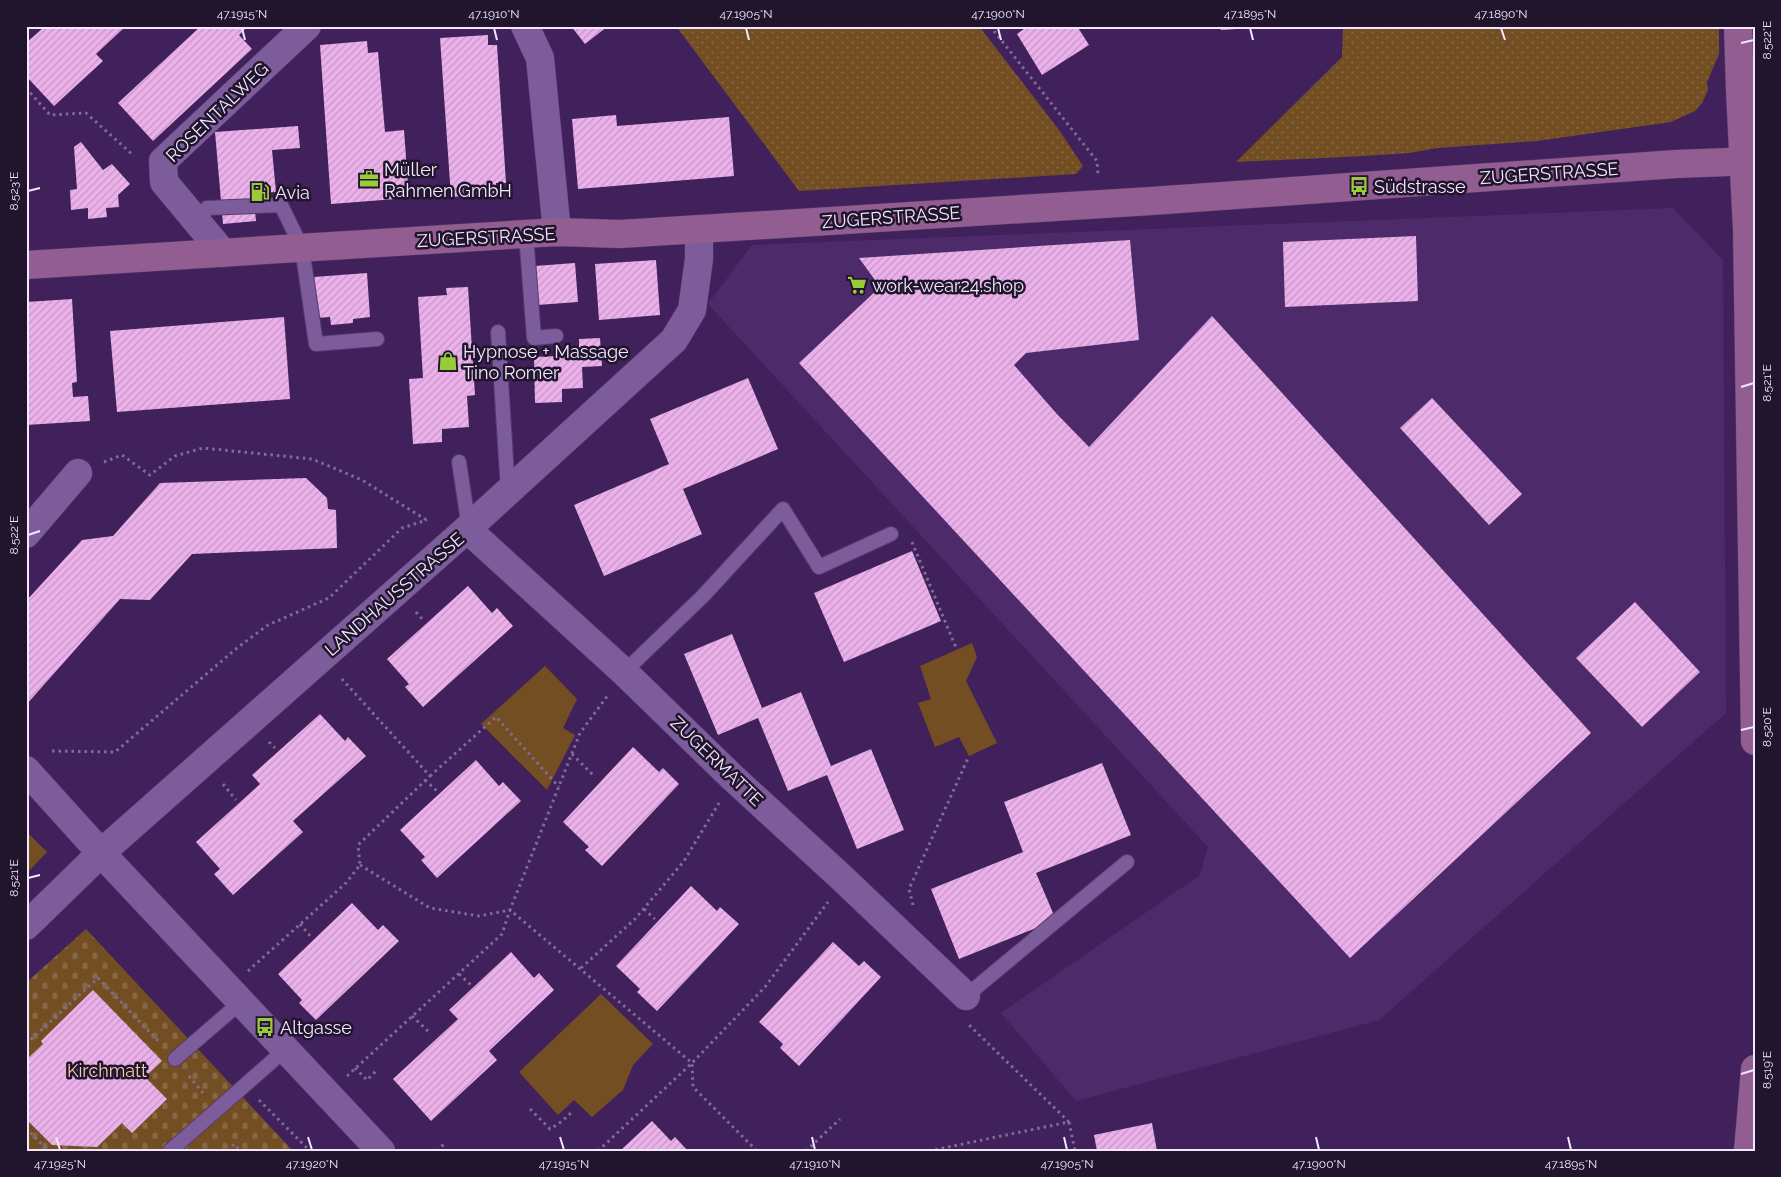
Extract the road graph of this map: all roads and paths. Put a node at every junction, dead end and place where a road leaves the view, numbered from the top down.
1 (308, 26) edge
2 (525, 26) edge
3 (990, 26) edge
4 (1738, 26) edge
5 (26, 88) edge
6 (1750, 161) edge
7 (164, 182) junction
8 (1100, 204) junction
9 (198, 223) junction
10 (699, 229) junction
11 (556, 232) junction
12 (526, 234) junction
13 (302, 248) junction
14 (223, 252) junction
15 (26, 265) edge
16 (498, 332) dead end
17 (556, 336) dead end
18 (377, 339) dead end
19 (459, 462) dead end
20 (78, 473) joint
21 (508, 492) junction
22 (427, 520) junction
23 (464, 532) junction
24 (26, 534) edge
25 (891, 534) joint
26 (957, 650) dead end
27 (322, 657) junction
28 (624, 672) junction
29 (1755, 741) edge
30 (52, 751) dead end
31 (572, 754) junction
32 (969, 756) dead end
33 (26, 770) edge
34 (430, 776) junction
35 (595, 777) dead end
36 (732, 777) junction
37 (425, 780) junction
38 (559, 787) junction
39 (437, 791) dead end
40 (101, 853) junction
41 (1127, 862) dead end
42 (360, 865) junction
43 (842, 878) junction
44 (644, 909) junction
45 (510, 910) junction
46 (655, 919) dead end
47 (300, 924) junction
48 (26, 926) edge
49 (311, 938) dead end
50 (912, 945) junction
51 (581, 968) junction
52 (459, 974) junction
53 (244, 975) dead end
54 (472, 986) dead end
55 (966, 996) junction
56 (241, 1002) junction
57 (412, 1016) junction
58 (431, 1034) dead end
59 (26, 1044) edge
60 (286, 1049) junction
61 (175, 1059) junction
62 (692, 1063) junction
63 (355, 1068) junction
64 (1755, 1068) edge
65 (378, 1070) dead end
66 (343, 1079) dead end
67 (244, 1086) junction
68 (216, 1109) junction
69 (530, 1109) dead end
70 (573, 1112) dead end
71 (840, 1119) dead end
72 (1069, 1122) junction
73 (26, 1128) edge
74 (446, 1142) dead end
75 (601, 1150) edge
76 (48, 1151) edge
77 (170, 1151) edge
78 (228, 1151) edge
79 (240, 1151) edge
80 (310, 1151) edge
81 (381, 1151) edge
82 (437, 1151) edge
83 (757, 1151) edge
84 (806, 1151) edge
85 (929, 1151) edge
86 (1075, 1151) edge
87 (1748, 1151) edge

1 - 7 street, ROSENTALWEG
2 - 11 street
3 - 8 path
4 - 6 street
5 - 7 path
6 - 8 street, ZUGERSTRASSE
6 - 29 street
7 - 9 street, ROSENTALWEG
8 - 10 street, ZUGERSTRASSE
9 - 13 lane
9 - 14 street, ROSENTALWEG
10 - 11 street, ZUGERSTRASSE
10 - 21 street, LANDHAUSSTRASSE
11 - 12 street, ZUGERSTRASSE
12 - 13 street, ZUGERSTRASSE
12 - 17 lane
13 - 14 street, ZUGERSTRASSE
13 - 18 lane
14 - 15 street, ZUGERSTRASSE
16 - 21 lane
19 - 23 lane
20 - 22 path
20 - 24 street
21 - 23 street, LANDHAUSSTRASSE
22 - 23 path
22 - 30 path
23 - 27 street, LANDHAUSSTRASSE
23 - 28 street, ZUGERMATTE
25 - 26 path
25 - 28 lane
27 - 34 path
27 - 40 street, LANDHAUSSTRASSE
28 - 31 path
28 - 36 street, ZUGERMATTE
31 - 35 path
31 - 38 path
32 - 50 path
33 - 40 street
34 - 37 path
34 - 38 path
36 - 43 street, ZUGERMATTE
36 - 44 path
37 - 39 path
37 - 42 path
38 - 45 path
40 - 48 street, LANDHAUSSTRASSE
40 - 56 street
41 - 55 lane
42 - 45 path
42 - 47 path
43 - 50 street, ZUGERMATTE
43 - 62 path
44 - 46 path
44 - 51 path
45 - 51 path
45 - 52 path
47 - 49 path
47 - 53 path
50 - 55 street, ZUGERMATTE
51 - 62 path
52 - 54 path
52 - 57 path
55 - 72 path
56 - 60 street
56 - 61 lane
57 - 58 path
57 - 63 path
59 - 61 path
60 - 67 lane
60 - 81 street
61 - 68 path
62 - 75 path
62 - 83 path
63 - 65 path
63 - 66 path
64 - 87 street
67 - 68 lane
67 - 80 path
68 - 77 lane
69 - 70 path
71 - 84 path
72 - 85 path
72 - 86 path
73 - 76 path
74 - 82 path
78 - 79 path

